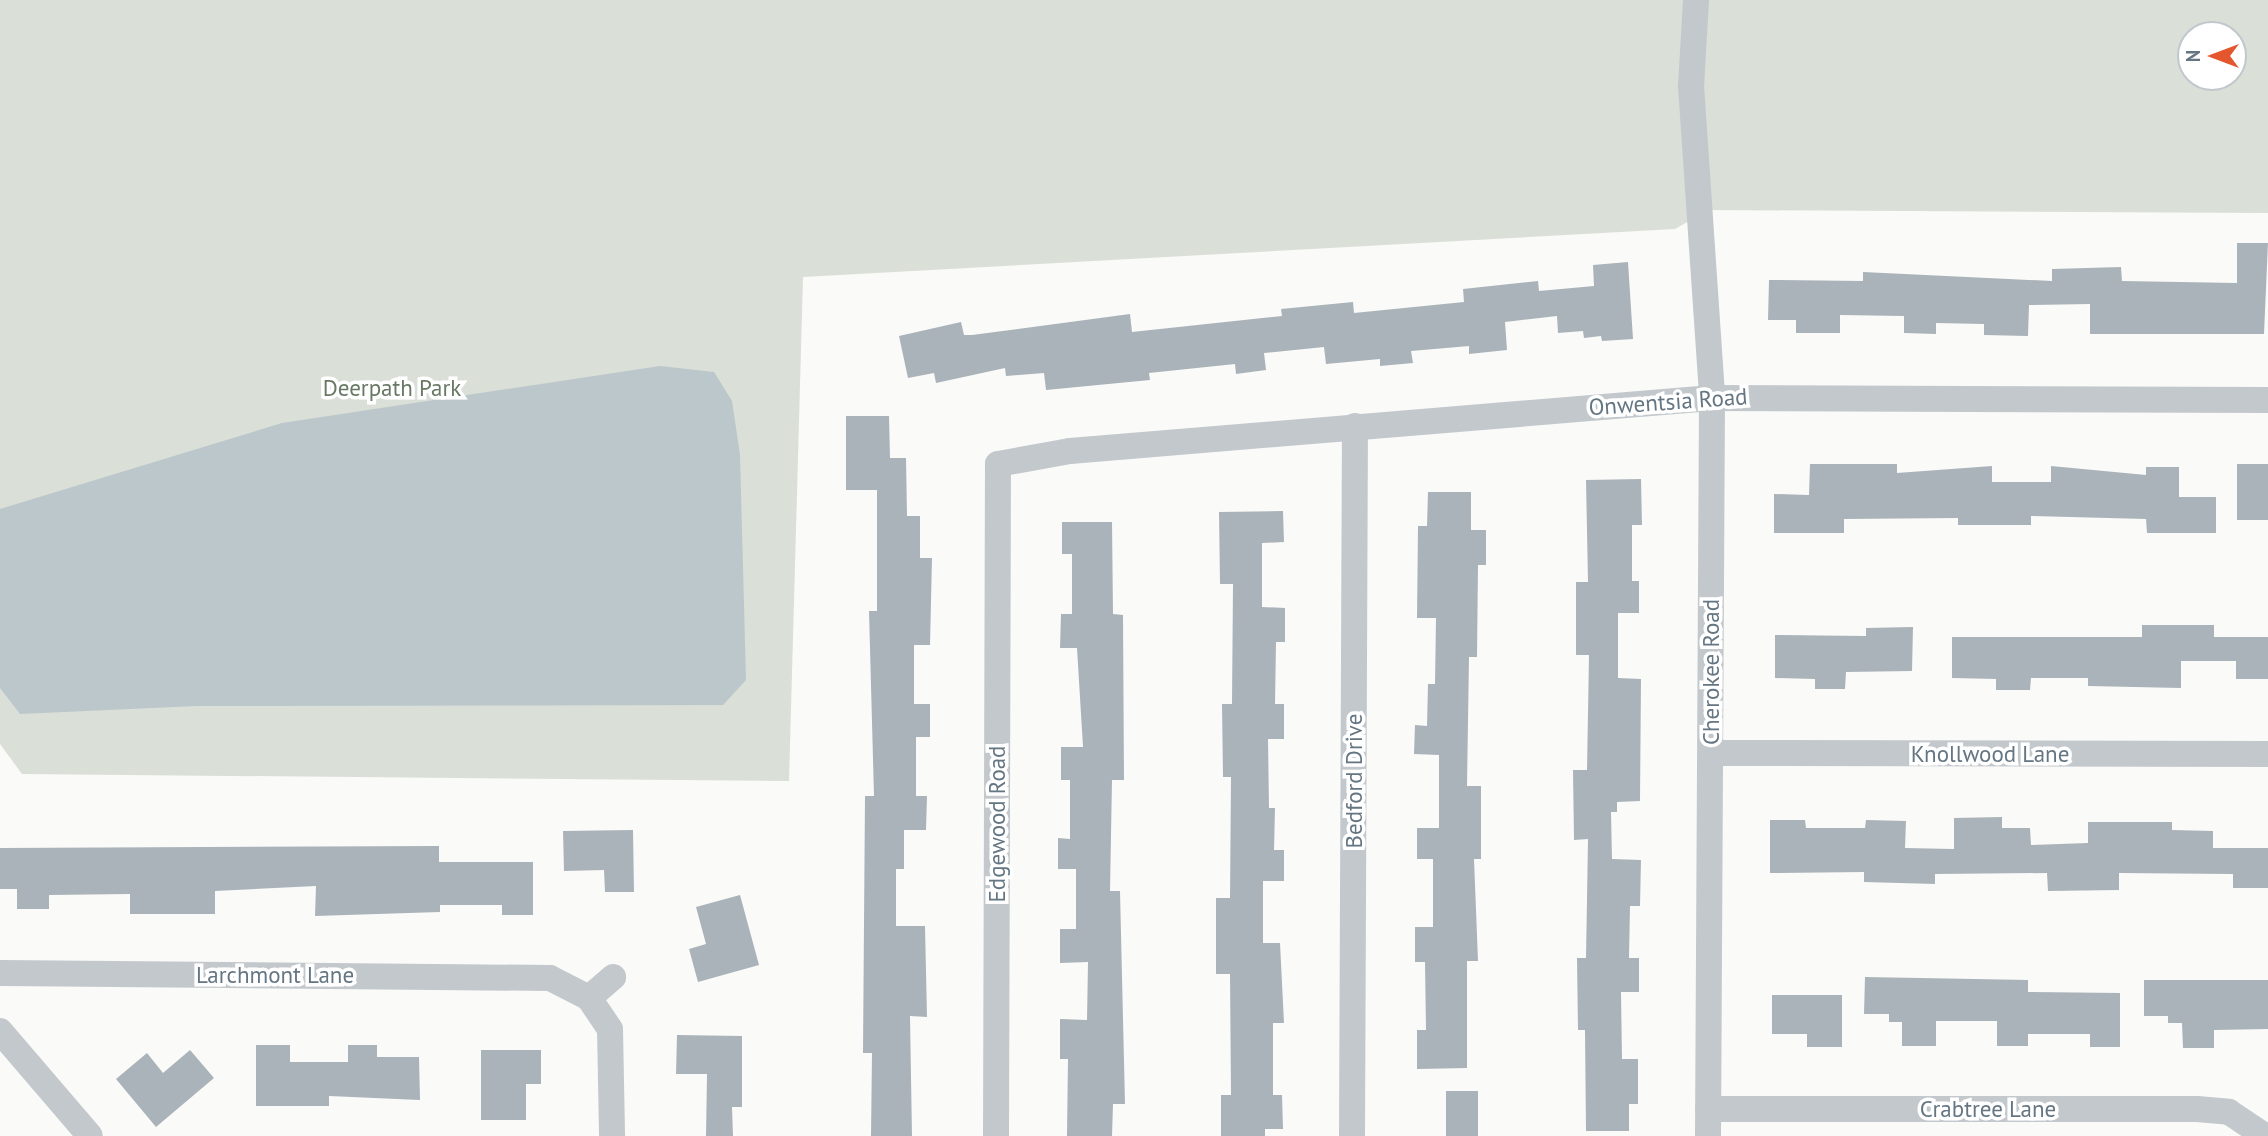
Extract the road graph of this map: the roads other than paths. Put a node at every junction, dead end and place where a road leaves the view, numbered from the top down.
1 (1696, 0) edge
2 (1712, 398) junction
3 (2268, 400) edge
4 (1355, 426) junction
5 (1070, 451) joint
6 (1711, 753) junction
7 (2268, 754) edge
8 (0, 973) edge
9 (613, 977) dead end
10 (589, 998) junction
11 (0, 1031) edge
12 (1708, 1109) junction
13 (2264, 1133) edge
14 (90, 1136) edge
15 (612, 1136) edge
16 (996, 1136) edge
17 (1352, 1136) edge
18 (1708, 1136) edge

1 - 2 street, Cherokee Road
2 - 3 street, Onwentsia Road
2 - 4 street, Onwentsia Road
2 - 6 street, Cherokee Road
4 - 5 street, Onwentsia Road
4 - 17 street, Bedford Drive
5 - 16 street, Edgewood Road
6 - 7 street, Knollwood Lane
6 - 12 street, Cherokee Road
8 - 10 street, Larchmont Lane
9 - 10 street
10 - 15 street
11 - 14 street
12 - 13 street, Crabtree Lane
12 - 18 street, Cherokee Road

